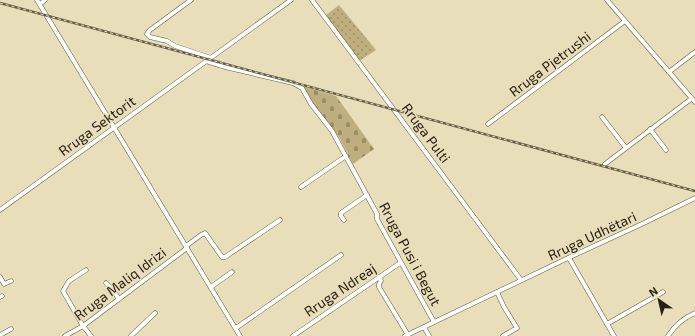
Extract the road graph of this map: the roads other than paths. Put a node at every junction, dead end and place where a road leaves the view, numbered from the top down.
1 (45, 0) edge
2 (191, 0) edge
3 (291, 0) edge
4 (312, 0) edge
5 (607, 0) edge
6 (38, 2) edge
7 (625, 21) junction
8 (695, 52) edge
9 (208, 60) junction
10 (669, 72) junction
11 (693, 101) edge
12 (602, 117) dead end
13 (488, 124) dead end
14 (114, 128) junction
15 (650, 129) junction
16 (626, 148) junction
17 (666, 150) dead end
18 (346, 156) junction
19 (605, 164) dead end
20 (302, 187) dead end
21 (367, 195) junction
22 (695, 198) edge
23 (0, 210) edge
24 (280, 220) dead end
25 (344, 220) dead end
26 (187, 247) junction
27 (341, 255) dead end
28 (569, 258) junction
29 (400, 263) junction
30 (86, 270) dead end
31 (232, 272) dead end
32 (0, 276) edge
33 (379, 277) junction
34 (521, 280) junction
35 (11, 281) dead end
36 (106, 284) dead end
37 (211, 287) junction
38 (497, 292) junction
39 (662, 292) dead end
40 (119, 299) junction
41 (155, 313) dead end
42 (695, 313) edge
43 (434, 322) junction
44 (608, 324) junction
45 (83, 326) junction
46 (424, 327) junction
47 (236, 328) junction
48 (10, 329) dead end
49 (0, 335) edge
50 (407, 335) edge
51 (65, 336) edge
52 (91, 336) edge
53 (131, 336) edge
54 (240, 336) edge
55 (293, 336) edge
56 (429, 336) edge
57 (503, 336) edge
58 (614, 336) edge
59 (668, 336) edge

1 - 6 street
2 - 9 street, Rruga Pusi i Begut
3 - 9 street, Rruga Sektorit
4 - 34 street, Rruga Pulti
5 - 7 street
6 - 14 street
7 - 10 street
7 - 13 street, Rruga Pjetrushi
8 - 10 street
9 - 14 street, Rruga Sektorit
9 - 18 street, Rruga Pusi i Begut
10 - 11 street
11 - 15 street
12 - 16 street
14 - 23 street, Rruga Sektorit
14 - 26 street
15 - 16 street
15 - 17 street
16 - 19 street
18 - 20 street
18 - 21 street, Rruga Pusi i Begut
21 - 25 street, Rruga Pusi i Begut
21 - 29 street, Rruga Pusi i Begut
22 - 28 street, Rruga Udhëtari
24 - 26 street, Rruga Maliq Idrizi
26 - 37 street
26 - 40 street, Rruga Maliq Idrizi
27 - 47 street
28 - 34 street, Rruga Udhëtari
28 - 44 street
29 - 33 street, Rruga Ndreaj
29 - 43 street, Rruga Pusi i Begut
30 - 45 street
31 - 37 street
32 - 35 street
33 - 50 street, Rruga Udhëtari
33 - 55 street, Rruga Ndreaj
34 - 38 street, Rruga Udhëtari
36 - 40 street
37 - 47 street
38 - 43 street, Rruga Udhëtari
38 - 57 street
39 - 44 street
40 - 45 street, Rruga Maliq Idrizi
41 - 53 street
42 - 59 street
43 - 46 street, Rruga Udhëtari
44 - 58 street
45 - 51 street, Rruga Maliq Idrizi
45 - 52 street
46 - 50 street, Rruga Udhëtari
46 - 56 street
47 - 54 street
48 - 49 street

